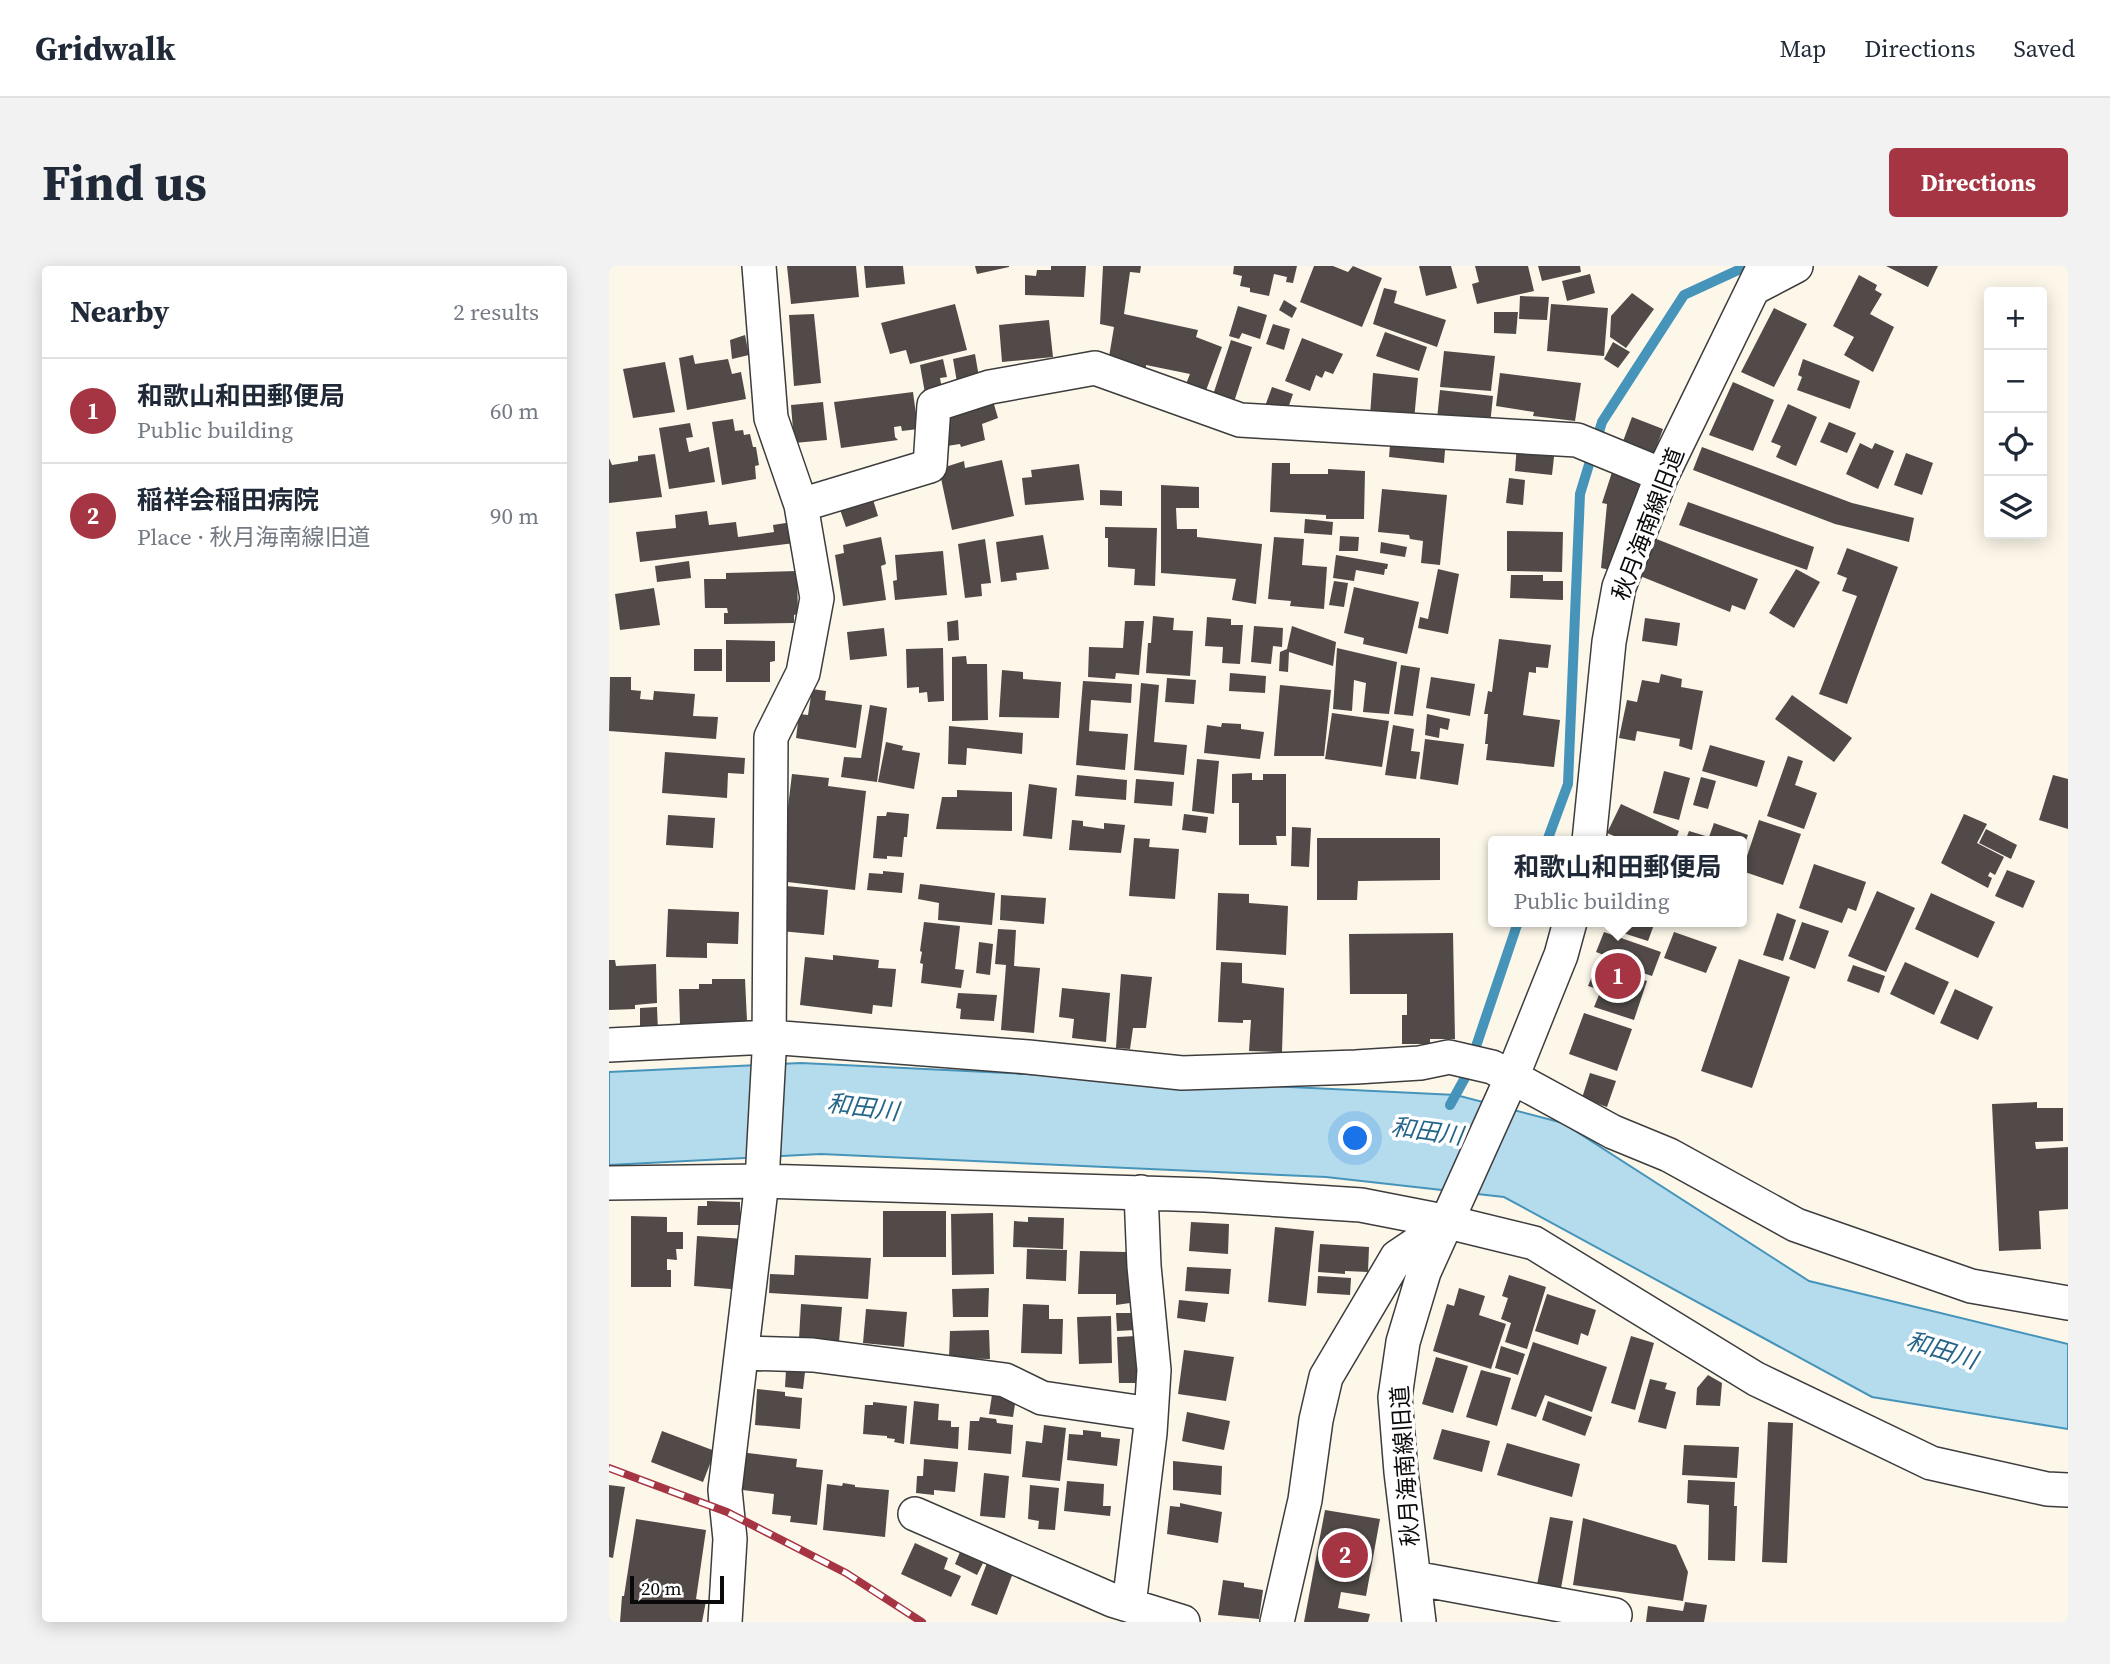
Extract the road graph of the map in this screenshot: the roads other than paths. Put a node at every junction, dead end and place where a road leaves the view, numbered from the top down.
1 (759, 266) edge
2 (1796, 266) edge
3 (1759, 277) edge
4 (1662, 475) junction
5 (801, 505) junction
6 (1590, 836) edge
7 (1569, 927) edge
8 (609, 1045) edge
9 (769, 1045) junction
10 (1509, 1083) junction
11 (762, 1181) junction
12 (609, 1182) edge
13 (1141, 1192) junction
14 (1451, 1215) junction
15 (2068, 1303) edge
16 (742, 1353) junction
17 (1151, 1414) junction
18 (2068, 1490) edge
19 (915, 1514) dead end
20 (1414, 1578) junction
21 (1129, 1605) junction
22 (1615, 1615) dead end
23 (725, 1622) edge
24 (1183, 1622) edge
25 (1277, 1622) edge
26 (1419, 1622) edge

1 - 5 street
2 - 3 street
3 - 4 street, 秋月海南線旧道
4 - 5 street
4 - 6 street, 秋月海南線旧道
5 - 9 street
7 - 10 street, 秋月海南線旧道
8 - 9 street
9 - 10 street
9 - 11 street
10 - 14 street, 秋月海南線旧道
10 - 15 street
11 - 12 street
11 - 13 street
11 - 16 street
13 - 14 street
13 - 17 street
14 - 18 street
14 - 20 street, 秋月海南線旧道
14 - 25 street
16 - 17 street
16 - 23 street
17 - 21 street
19 - 21 street
20 - 22 street
20 - 26 street, 秋月海南線旧道
21 - 24 street

